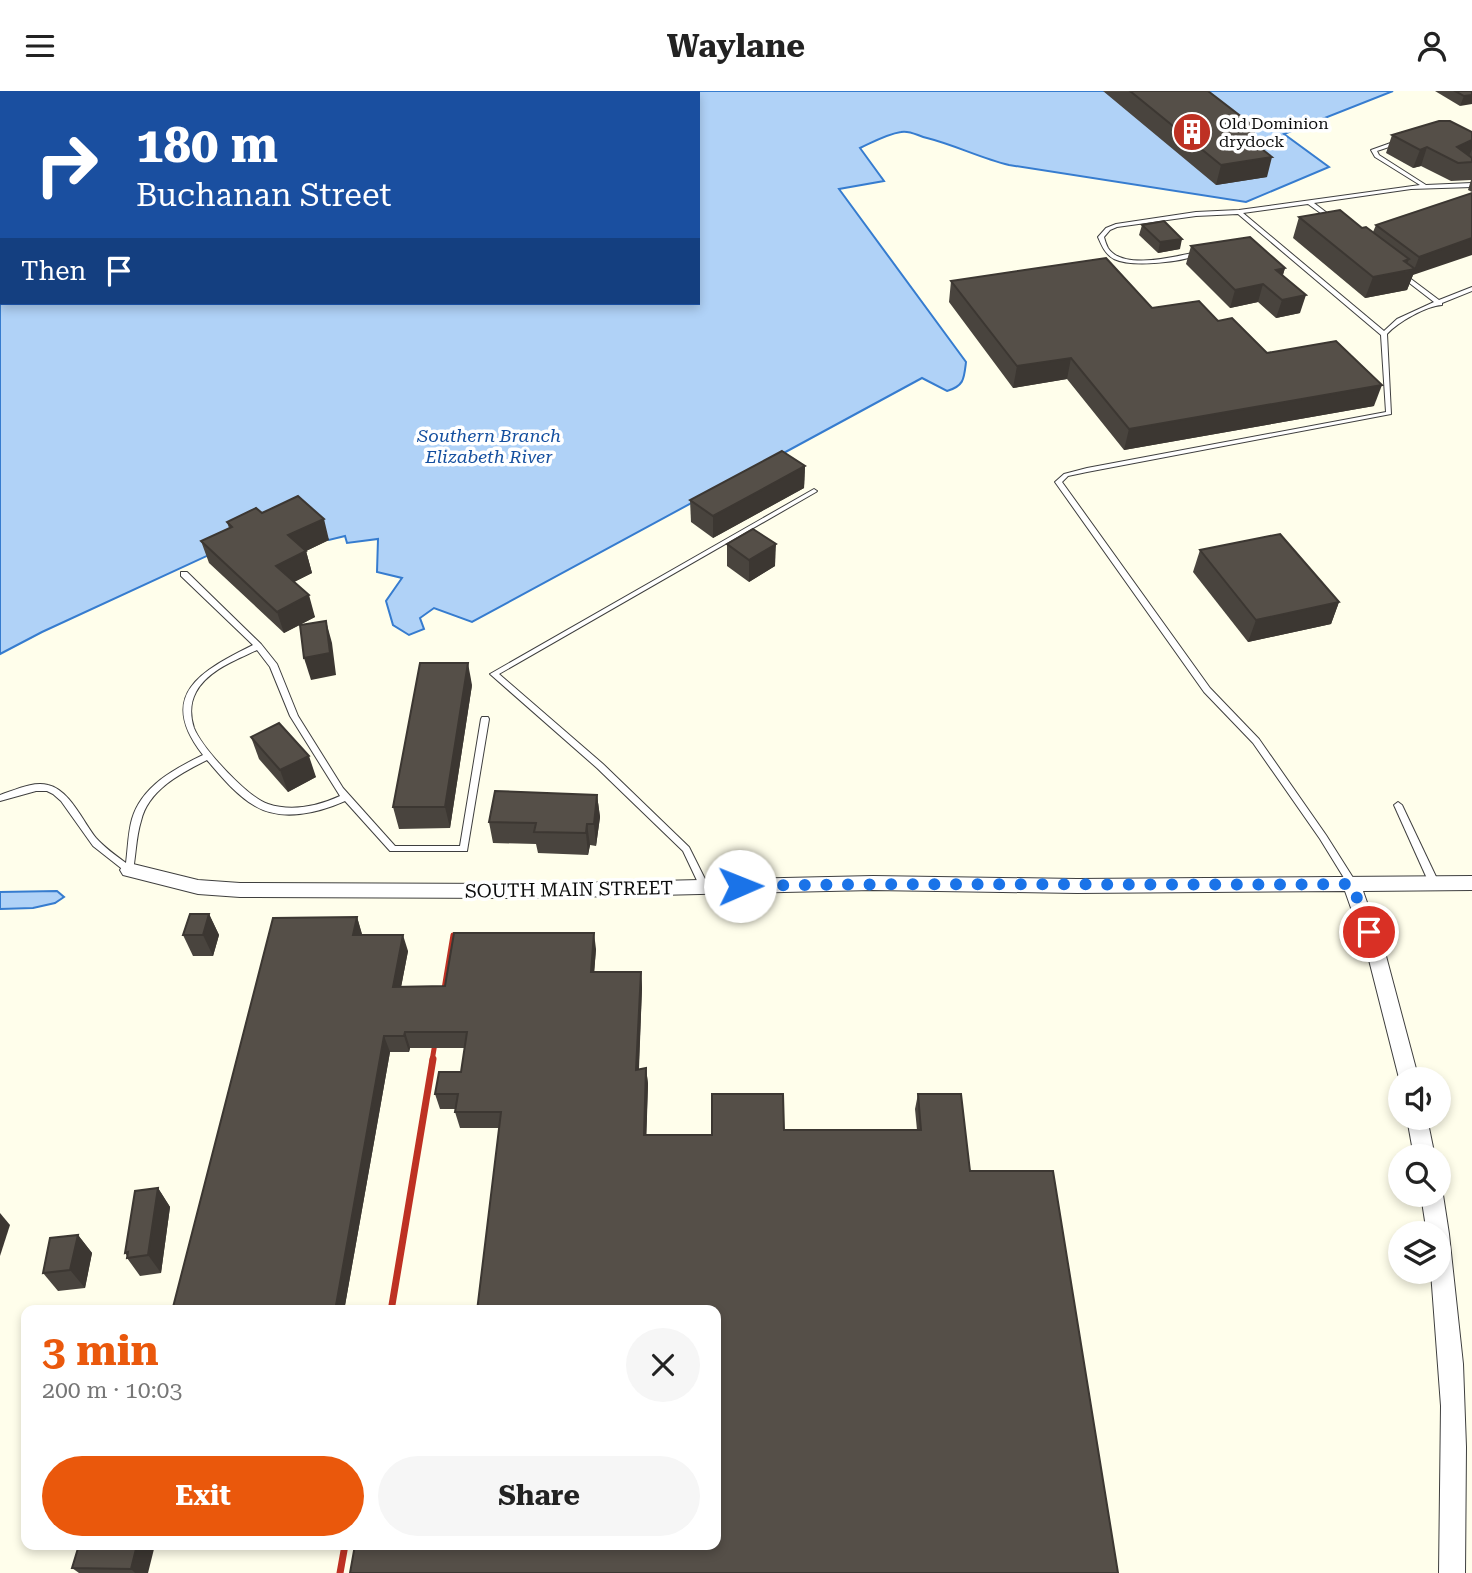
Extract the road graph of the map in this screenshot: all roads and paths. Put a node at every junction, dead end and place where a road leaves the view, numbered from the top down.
1 (1400, 141) edge
2 (1424, 185) junction
3 (1472, 185) edge
4 (1309, 202) junction
5 (1239, 212) junction
6 (1336, 223) edge
7 (1276, 243) junction
8 (1263, 245) edge
9 (1211, 252) edge
10 (1397, 271) edge
11 (1472, 289) edge
12 (1440, 304) junction
13 (1384, 334) junction
14 (814, 491) dead end
15 (184, 574) dead end
16 (258, 646) junction
17 (485, 719) dead end
18 (208, 756) junction
19 (346, 797) junction
20 (0, 799) edge
21 (1398, 805) dead end
22 (130, 870) junction
23 (1434, 883) junction
24 (1472, 883) edge
25 (1352, 884) junction
26 (704, 887) junction
27 (1406, 1067) edge
28 (1443, 1284) edge
29 (1452, 1573) edge

1 - 2 lane
2 - 3 lane
2 - 4 lane
4 - 5 lane
4 - 6 lane
5 - 7 lane
5 - 9 lane
7 - 8 lane
7 - 13 lane
10 - 12 lane
11 - 12 lane
12 - 13 lane
13 - 25 lane
14 - 26 lane
15 - 16 lane
16 - 18 lane
16 - 19 lane
17 - 19 lane
18 - 19 lane
18 - 22 lane
20 - 22 lane
21 - 23 lane
22 - 26 street, SOUTH MAIN STREET
23 - 24 street, SOUTH MAIN STREET
23 - 25 street, SOUTH MAIN STREET
25 - 26 street, SOUTH MAIN STREET
25 - 27 street
28 - 29 street

